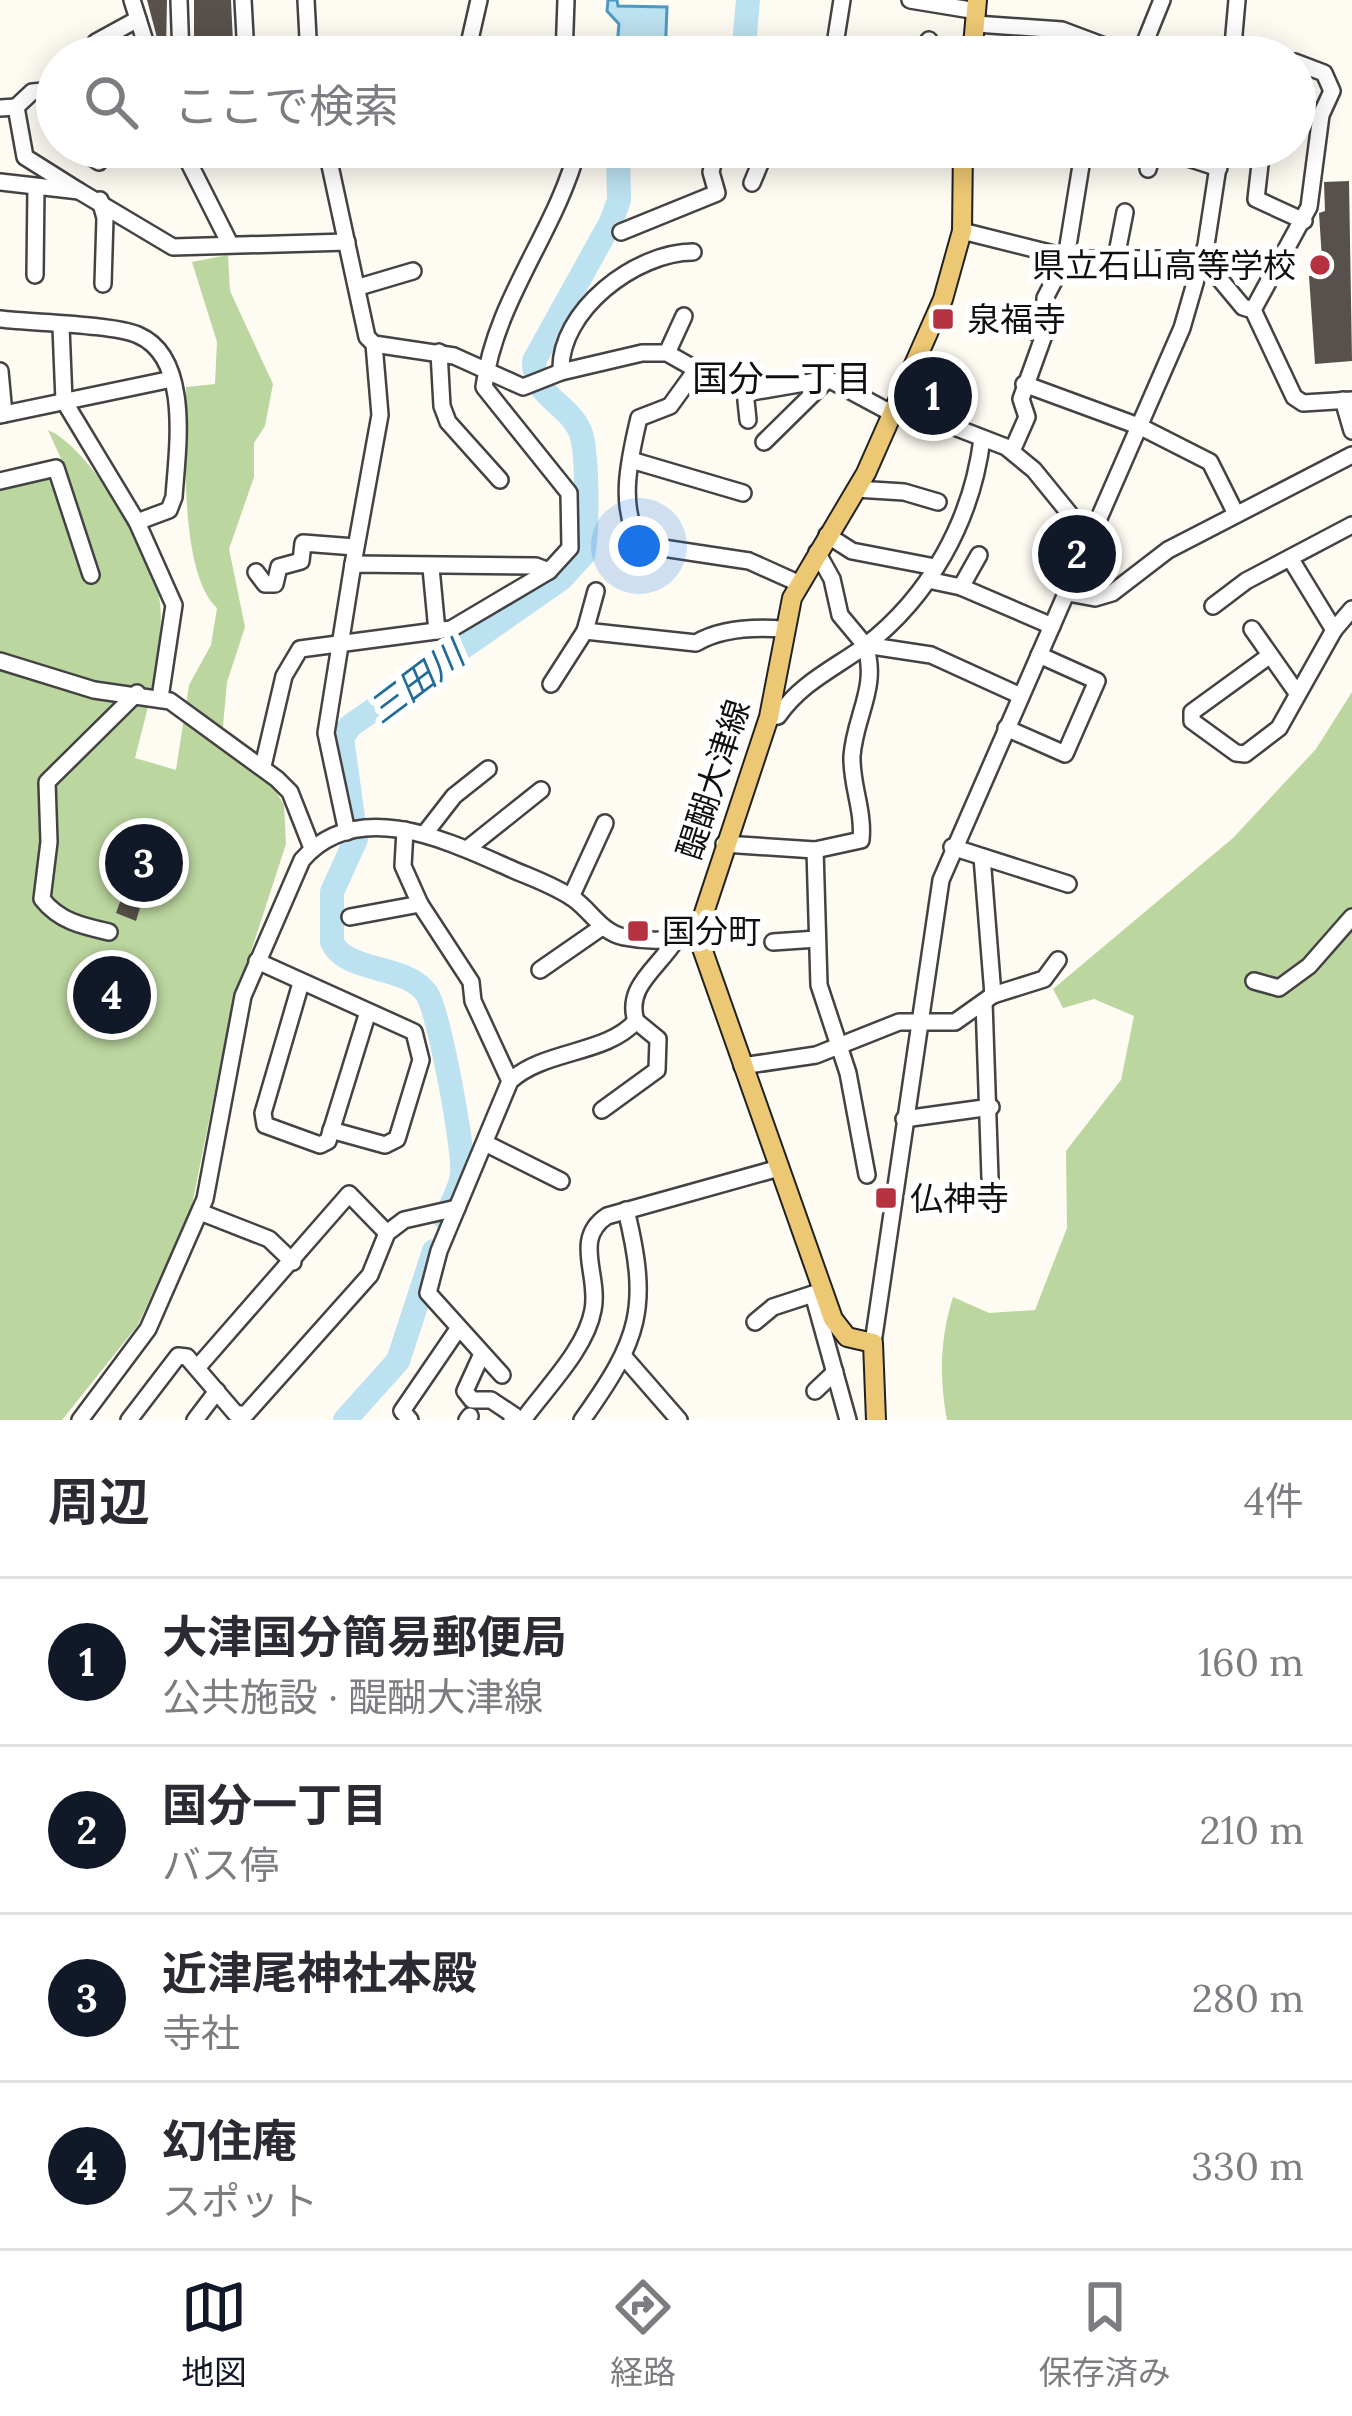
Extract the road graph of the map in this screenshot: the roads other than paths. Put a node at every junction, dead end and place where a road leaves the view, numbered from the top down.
1 (132, 0) edge
2 (179, 0) edge
3 (243, 0) edge
4 (306, 0) edge
5 (479, 0) edge
6 (566, 0) edge
7 (842, 0) edge
8 (910, 0) edge
9 (1162, 0) edge
10 (1237, 0) edge
11 (976, 11) edge
12 (138, 19) junction
13 (107, 36) edge
14 (143, 36) edge
15 (181, 36) edge
16 (245, 36) edge
17 (308, 36) edge
18 (471, 36) edge
19 (565, 36) edge
20 (836, 36) edge
21 (1074, 36) edge
22 (1146, 36) edge
23 (1233, 36) edge
24 (1316, 70) edge
25 (36, 92) edge
26 (8, 107) edge
27 (1316, 150) edge
28 (36, 164) edge
29 (42, 168) edge
30 (192, 168) edge
31 (331, 168) edge
32 (573, 168) edge
33 (711, 168) edge
34 (758, 168) edge
35 (963, 168) edge
36 (1081, 168) edge
37 (1219, 168) edge
38 (1260, 168) edge
39 (1313, 168) edge
40 (0, 182) edge
41 (752, 183) dead end
42 (35, 187) junction
43 (80, 191) junction
44 (100, 200) junction
45 (1125, 212) dead end
46 (1304, 221) junction
47 (962, 231) junction
48 (621, 232) dead end
49 (347, 242) junction
50 (230, 244) junction
51 (693, 252) dead end
52 (1066, 258) junction
53 (1116, 258) junction
54 (1203, 259) junction
55 (413, 272) dead end
56 (35, 275) dead end
57 (103, 284) dead end
58 (359, 287) junction
59 (1253, 310) junction
60 (684, 316) dead end
61 (0, 319) edge
62 (1009, 322) dead end
63 (61, 327) junction
64 (1043, 335) junction
65 (374, 344) junction
66 (439, 352) junction
67 (667, 353) junction
68 (691, 366) junction
69 (0, 370) edge
70 (561, 372) junction
71 (486, 373) junction
72 (172, 379) junction
73 (828, 379) junction
74 (1024, 384) junction
75 (746, 391) junction
76 (1348, 400) edge
77 (64, 401) junction
78 (897, 411) junction
79 (2, 414) edge
80 (748, 420) dead end
81 (1141, 428) junction
82 (1352, 431) edge
83 (982, 439) junction
84 (764, 442) dead end
85 (1012, 451) junction
86 (1352, 454) edge
87 (631, 460) junction
88 (500, 480) dead end
89 (0, 481) edge
90 (856, 489) junction
91 (743, 493) dead end
92 (938, 502) dead end
93 (1236, 514) junction
94 (137, 522) junction
95 (1352, 525) edge
96 (822, 543) junction
97 (354, 555) junction
98 (980, 555) dead end
99 (1290, 558) junction
100 (1079, 565) junction
101 (431, 568) junction
102 (256, 572) dead end
103 (549, 572) junction
104 (931, 573) junction
105 (91, 575) dead end
106 (798, 583) junction
107 (961, 587) junction
108 (596, 592) dead end
109 (1068, 593) junction
110 (1213, 606) dead end
111 (1352, 609) edge
112 (1052, 626) junction
113 (783, 629) junction
114 (1252, 629) dead end
115 (1334, 630) junction
116 (585, 631) junction
117 (437, 632) junction
118 (337, 642) junction
119 (865, 645) junction
120 (1039, 655) junction
121 (1269, 656) junction
122 (0, 661) edge
123 (551, 685) dead end
124 (137, 693) junction
125 (1297, 694) junction
126 (1021, 696) junction
127 (160, 698) junction
128 (769, 716) junction
129 (1006, 728) junction
130 (263, 766) junction
131 (488, 769) dead end
132 (541, 790) dead end
133 (604, 823) dead end
134 (405, 830) junction
135 (354, 831) junction
136 (426, 832) junction
137 (724, 844) junction
138 (312, 848) junction
139 (952, 848) junction
140 (467, 849) junction
141 (815, 850) junction
142 (982, 857) junction
143 (1068, 884) dead end
144 (571, 897) junction
145 (420, 904) junction
146 (1352, 916) edge
147 (350, 917) dead end
148 (602, 927) junction
149 (109, 932) dead end
150 (697, 934) junction
151 (818, 939) junction
152 (675, 941) junction
153 (773, 941) dead end
154 (1058, 960) dead end
155 (257, 961) junction
156 (540, 970) dead end
157 (1254, 980) dead end
158 (301, 982) junction
159 (989, 999) junction
160 (367, 1015) junction
161 (636, 1021) junction
162 (919, 1023) junction
163 (837, 1046) junction
164 (742, 1066) junction
165 (510, 1081) junction
166 (991, 1107) junction
167 (602, 1110) dead end
168 (904, 1119) junction
169 (332, 1130) junction
170 (487, 1144) junction
171 (779, 1168) junction
172 (867, 1175) dead end
173 (990, 1178) dead end
174 (561, 1181) dead end
175 (452, 1209) junction
176 (626, 1210) junction
177 (200, 1212) junction
178 (387, 1233) junction
179 (293, 1262) junction
180 (818, 1292) junction
181 (755, 1322) dead end
182 (458, 1329) junction
183 (873, 1342) junction
184 (481, 1356) junction
185 (625, 1358) junction
186 (197, 1368) junction
187 (835, 1372) junction
188 (502, 1375) dead end
189 (217, 1391) junction
190 (815, 1391) dead end
191 (237, 1417) edge
192 (80, 1420) edge
193 (129, 1420) edge
194 (195, 1420) edge
195 (410, 1420) edge
196 (512, 1420) edge
197 (524, 1420) edge
198 (582, 1420) edge
199 (679, 1420) edge
200 (848, 1420) edge
201 (876, 1420) edge

1 - 12 street
2 - 15 street
3 - 16 street
4 - 17 street
5 - 18 street
6 - 19 street
7 - 20 street
8 - 11 street
9 - 22 street
10 - 23 street
11 - 21 street
12 - 13 street
12 - 14 street
24 - 27 street
25 - 26 street
26 - 28 street
29 - 43 street
30 - 50 street
31 - 49 street
32 - 71 street
33 - 48 street
34 - 41 street
35 - 47 main road, 醍醐大津線
36 - 52 street
37 - 54 street
38 - 46 street
39 - 46 street
40 - 42 street
42 - 43 street
42 - 56 street
43 - 44 street
44 - 50 street
44 - 57 street
45 - 53 street
46 - 59 street
47 - 52 street
47 - 78 main road, 醍醐大津線
49 - 50 street
49 - 58 street
51 - 70 street
52 - 53 street
52 - 64 street
53 - 54 street
54 - 59 street
54 - 81 street
55 - 58 street
58 - 65 street
59 - 76 street
60 - 67 street
61 - 63 street
62 - 64 street
63 - 72 street
63 - 77 street
64 - 74 street
65 - 66 street
65 - 97 street
66 - 71 street
66 - 88 street
67 - 68 street
67 - 70 street
68 - 75 street
68 - 87 street
69 - 79 street
70 - 71 street
71 - 103 street
72 - 77 street
72 - 94 street
73 - 75 street
73 - 78 street
73 - 84 street
74 - 81 street
74 - 85 street
75 - 80 street
76 - 82 street
77 - 79 street
77 - 94 street
78 - 83 street
78 - 90 main road, 醍醐大津線
81 - 93 street
81 - 100 street
83 - 85 street
83 - 104 street
85 - 100 street
86 - 93 street
87 - 91 street
87 - 106 street
89 - 105 street
90 - 92 street
90 - 96 main road, 醍醐大津線
93 - 109 street
94 - 127 street
95 - 99 street
96 - 104 street
96 - 106 main road, 醍醐大津線
96 - 119 street
97 - 101 street
97 - 102 street
97 - 118 street
98 - 107 street
99 - 110 street
99 - 115 street
100 - 109 street
101 - 103 street
101 - 117 street
103 - 117 street
104 - 107 street
104 - 119 street
106 - 113 main road, 醍醐大津線
107 - 112 street
108 - 116 street
109 - 112 street
111 - 115 street
112 - 120 street
113 - 116 street
113 - 128 main road, 醍醐大津線
114 - 121 street
115 - 125 street
116 - 123 street
117 - 118 street
118 - 130 street
118 - 135 street
119 - 126 street
119 - 128 street
119 - 141 street
120 - 126 street
120 - 129 street
121 - 125 street
121 - 125 street
122 - 124 street
124 - 127 street
124 - 149 street
126 - 129 street
127 - 130 street
128 - 137 main road, 醍醐大津線
129 - 139 street
130 - 138 street
131 - 136 street
132 - 140 street
133 - 144 street
134 - 135 street
134 - 136 street
134 - 145 street
135 - 138 street
136 - 140 street
137 - 141 street
137 - 150 main road, 醍醐大津線
138 - 155 street
139 - 142 street
139 - 162 street
140 - 144 street
141 - 151 street
142 - 143 street
142 - 159 street
144 - 148 street
145 - 147 street
145 - 165 street
146 - 157 street
148 - 152 street
148 - 156 street
150 - 152 street
150 - 164 main road
151 - 153 street
151 - 163 street
152 - 161 street
154 - 159 street
155 - 158 street
155 - 177 street
158 - 160 street
158 - 169 street
159 - 162 street
159 - 166 street
160 - 169 street
160 - 169 street
161 - 165 street
161 - 167 street
162 - 163 street
162 - 168 street
163 - 164 street
163 - 172 street
164 - 171 main road
165 - 170 street
166 - 168 street
166 - 173 street
168 - 183 street
170 - 174 street
170 - 175 street
171 - 176 street
171 - 180 main road
175 - 178 street
175 - 182 street
176 - 185 street
176 - 197 street
177 - 179 street
177 - 192 street
178 - 179 street
178 - 191 street
179 - 186 street
180 - 181 street
180 - 183 main road
180 - 187 street
182 - 184 street
182 - 195 street
183 - 201 main road
184 - 188 street
184 - 196 street
185 - 198 street
185 - 199 street
186 - 189 street
186 - 193 street
187 - 190 street
187 - 200 street
189 - 191 street
189 - 194 street

